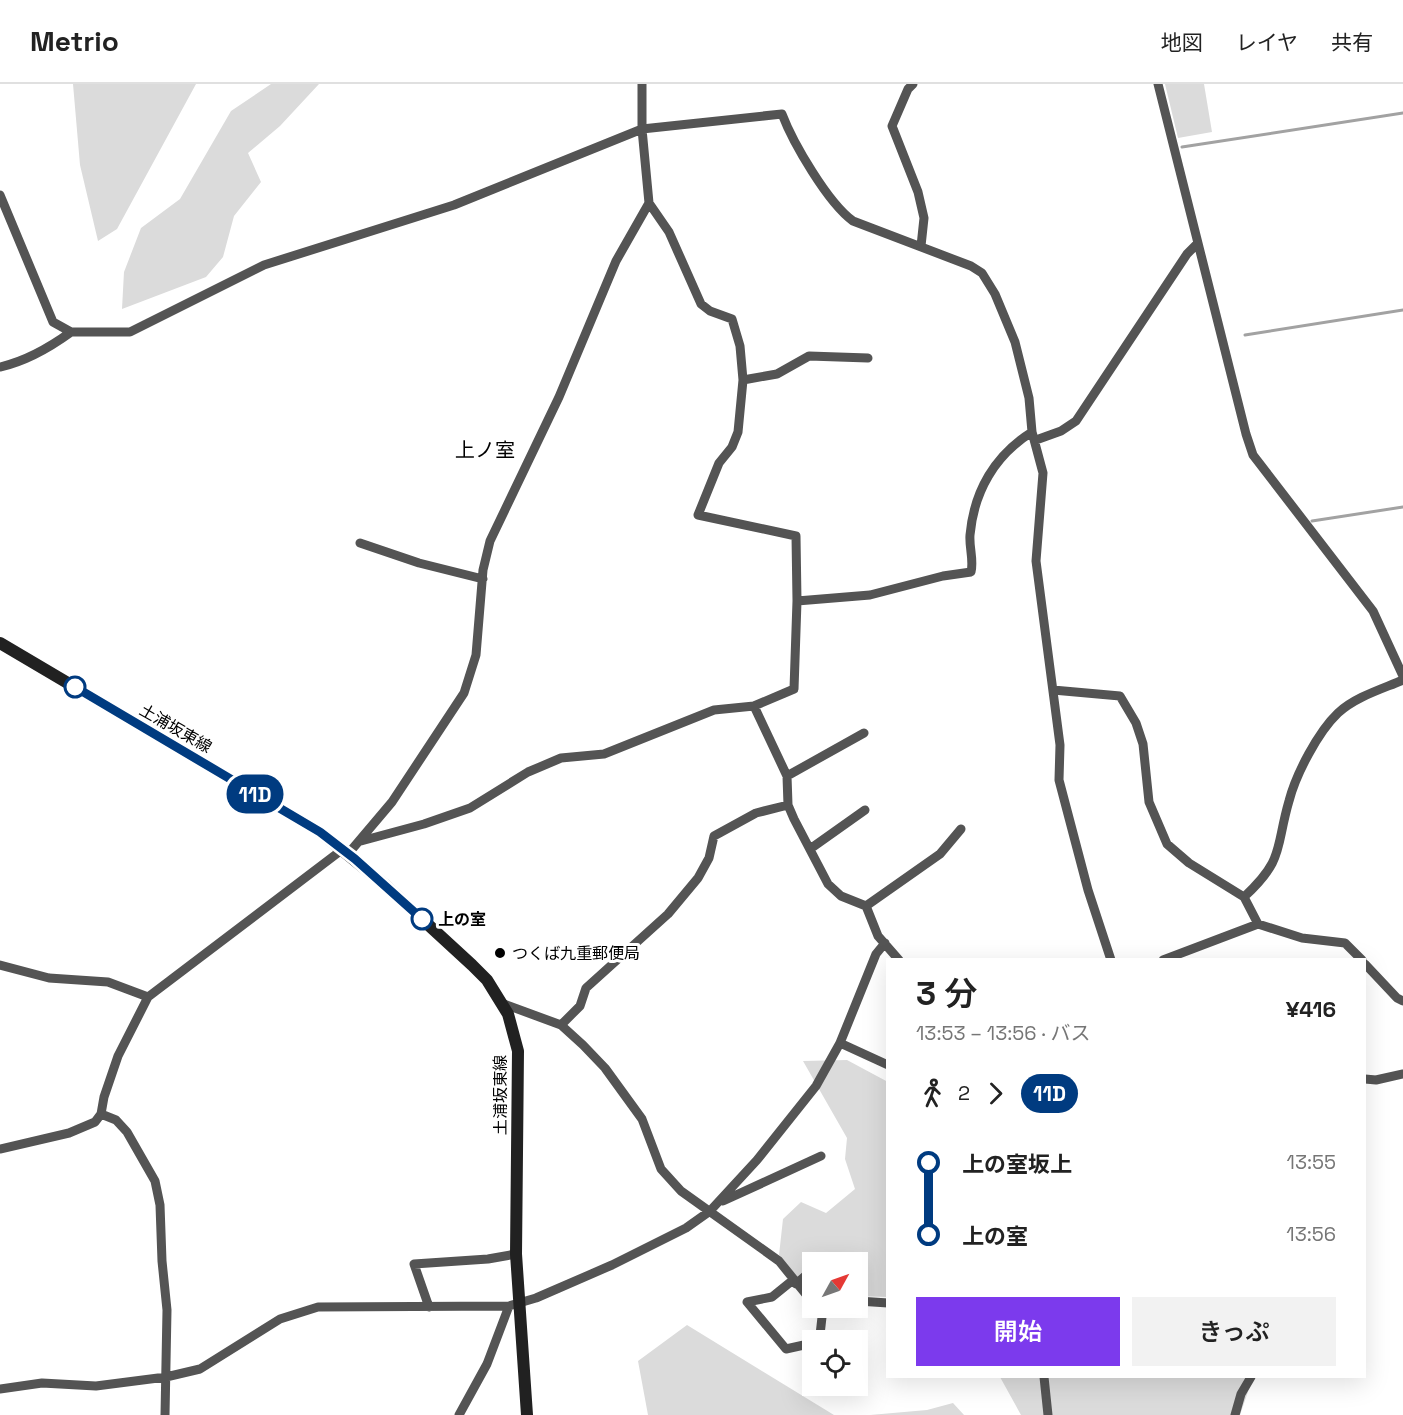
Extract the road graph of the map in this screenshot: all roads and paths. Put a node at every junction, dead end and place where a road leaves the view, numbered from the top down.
1 (642, 84) edge
2 (913, 84) edge
3 (1158, 84) edge
4 (642, 129) junction
5 (0, 195) edge
6 (649, 203) junction
7 (1198, 243) junction
8 (921, 246) junction
9 (71, 332) junction
10 (868, 358) dead end
11 (0, 367) edge
12 (743, 380) junction
13 (1034, 436) junction
14 (360, 543) dead end
15 (483, 579) junction
16 (797, 601) junction
17 (0, 644) edge
18 (1403, 678) edge
19 (1053, 690) junction
20 (754, 706) junction
21 (864, 733) dead end
22 (787, 776) junction
23 (788, 805) junction
24 (865, 810) dead end
25 (961, 829) dead end
26 (362, 841) junction
27 (810, 849) junction
28 (346, 851) junction
29 (1244, 897) junction
30 (866, 906) junction
31 (1258, 924) junction
32 (885, 943) junction
33 (897, 958) edge
34 (1110, 958) edge
35 (1168, 958) edge
36 (1360, 958) edge
37 (0, 965) edge
38 (1366, 965) edge
39 (148, 997) junction
40 (1403, 1002) edge
41 (504, 1004) junction
42 (561, 1026) junction
43 (840, 1043) junction
44 (886, 1064) edge
45 (1403, 1074) edge
46 (1366, 1078) edge
47 (101, 1114) junction
48 (0, 1149) edge
49 (820, 1156) dead end
50 (718, 1203) junction
51 (711, 1211) junction
52 (516, 1254) junction
53 (802, 1277) edge
54 (794, 1282) junction
55 (802, 1291) edge
56 (868, 1302) edge
57 (886, 1303) edge
58 (513, 1305) junction
59 (429, 1307) junction
60 (802, 1345) edge
61 (166, 1377) junction
62 (1044, 1378) edge
63 (1250, 1378) edge
64 (0, 1389) edge
65 (165, 1415) edge
66 (459, 1415) edge
67 (527, 1415) edge
68 (1048, 1415) edge
69 (1235, 1415) edge

1 - 4 street
2 - 8 street
3 - 7 street
4 - 6 street
4 - 8 street
4 - 9 street
5 - 9 street
6 - 12 street
6 - 15 street
7 - 13 street
7 - 18 street
8 - 13 street
9 - 11 street
10 - 12 street
12 - 16 street
13 - 16 street
13 - 19 street
14 - 15 street
15 - 26 street
16 - 20 street
17 - 28 main road, 土浦坂東線
18 - 29 street
19 - 29 street
19 - 34 street
20 - 22 street
20 - 26 street
21 - 22 street
22 - 23 street
23 - 27 street
23 - 42 street
24 - 27 street
25 - 30 street
26 - 28 street
27 - 30 street
28 - 39 street
28 - 41 main road, 土浦坂東線
29 - 31 street
30 - 32 street
31 - 35 street
31 - 36 street
32 - 33 street
32 - 43 street
37 - 39 street
38 - 40 street
39 - 47 street
41 - 42 street
41 - 52 main road, 土浦坂東線
42 - 51 street
43 - 44 street
43 - 50 street
45 - 46 street
47 - 48 street
47 - 61 street
49 - 50 street
50 - 51 street
51 - 54 street
51 - 58 street
52 - 58 main road, 土浦坂東線
52 - 59 street
53 - 54 street
54 - 55 street
54 - 60 street
56 - 57 street
58 - 59 street
58 - 66 street
58 - 67 main road, 土浦坂東線
59 - 61 street
61 - 64 street
61 - 65 street
62 - 68 street
63 - 69 street

